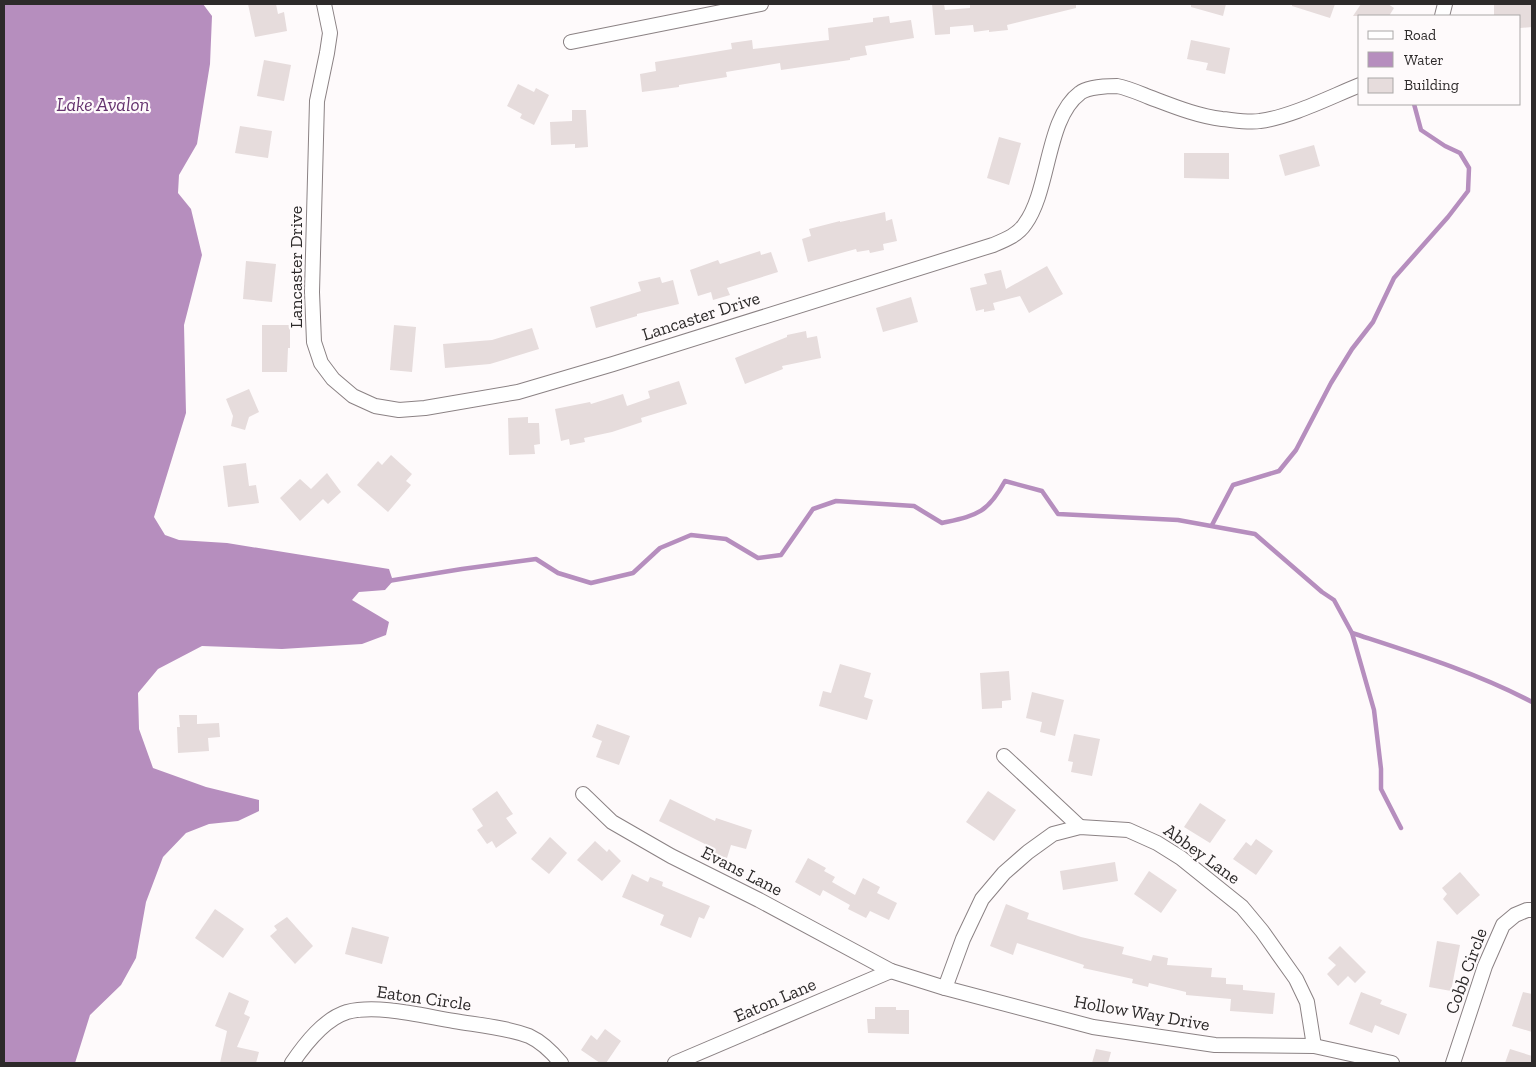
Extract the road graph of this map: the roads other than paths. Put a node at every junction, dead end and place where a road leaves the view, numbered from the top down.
1 (324, 4) edge
2 (761, 4) edge
3 (571, 42) dead end
4 (1358, 86) edge
5 (1004, 756) dead end
6 (583, 794) dead end
7 (1080, 827) junction
8 (1532, 910) edge
9 (891, 972) junction
10 (945, 988) junction
11 (1314, 1046) junction
12 (292, 1063) edge
13 (561, 1063) edge
14 (675, 1063) edge
15 (1392, 1063) edge
16 (1453, 1063) edge

1 - 4 street, Lancaster Drive
2 - 3 street
5 - 7 street
6 - 9 street, Evans Lane
7 - 10 street, Abbey Lane
7 - 11 street, Abbey Lane
8 - 16 street, Cobb Circle
9 - 10 street, Hollow Way Drive
9 - 14 street, Eaton Lane
10 - 11 street, Hollow Way Drive
11 - 15 street, Hollow Way Drive
12 - 13 street, Eaton Circle

